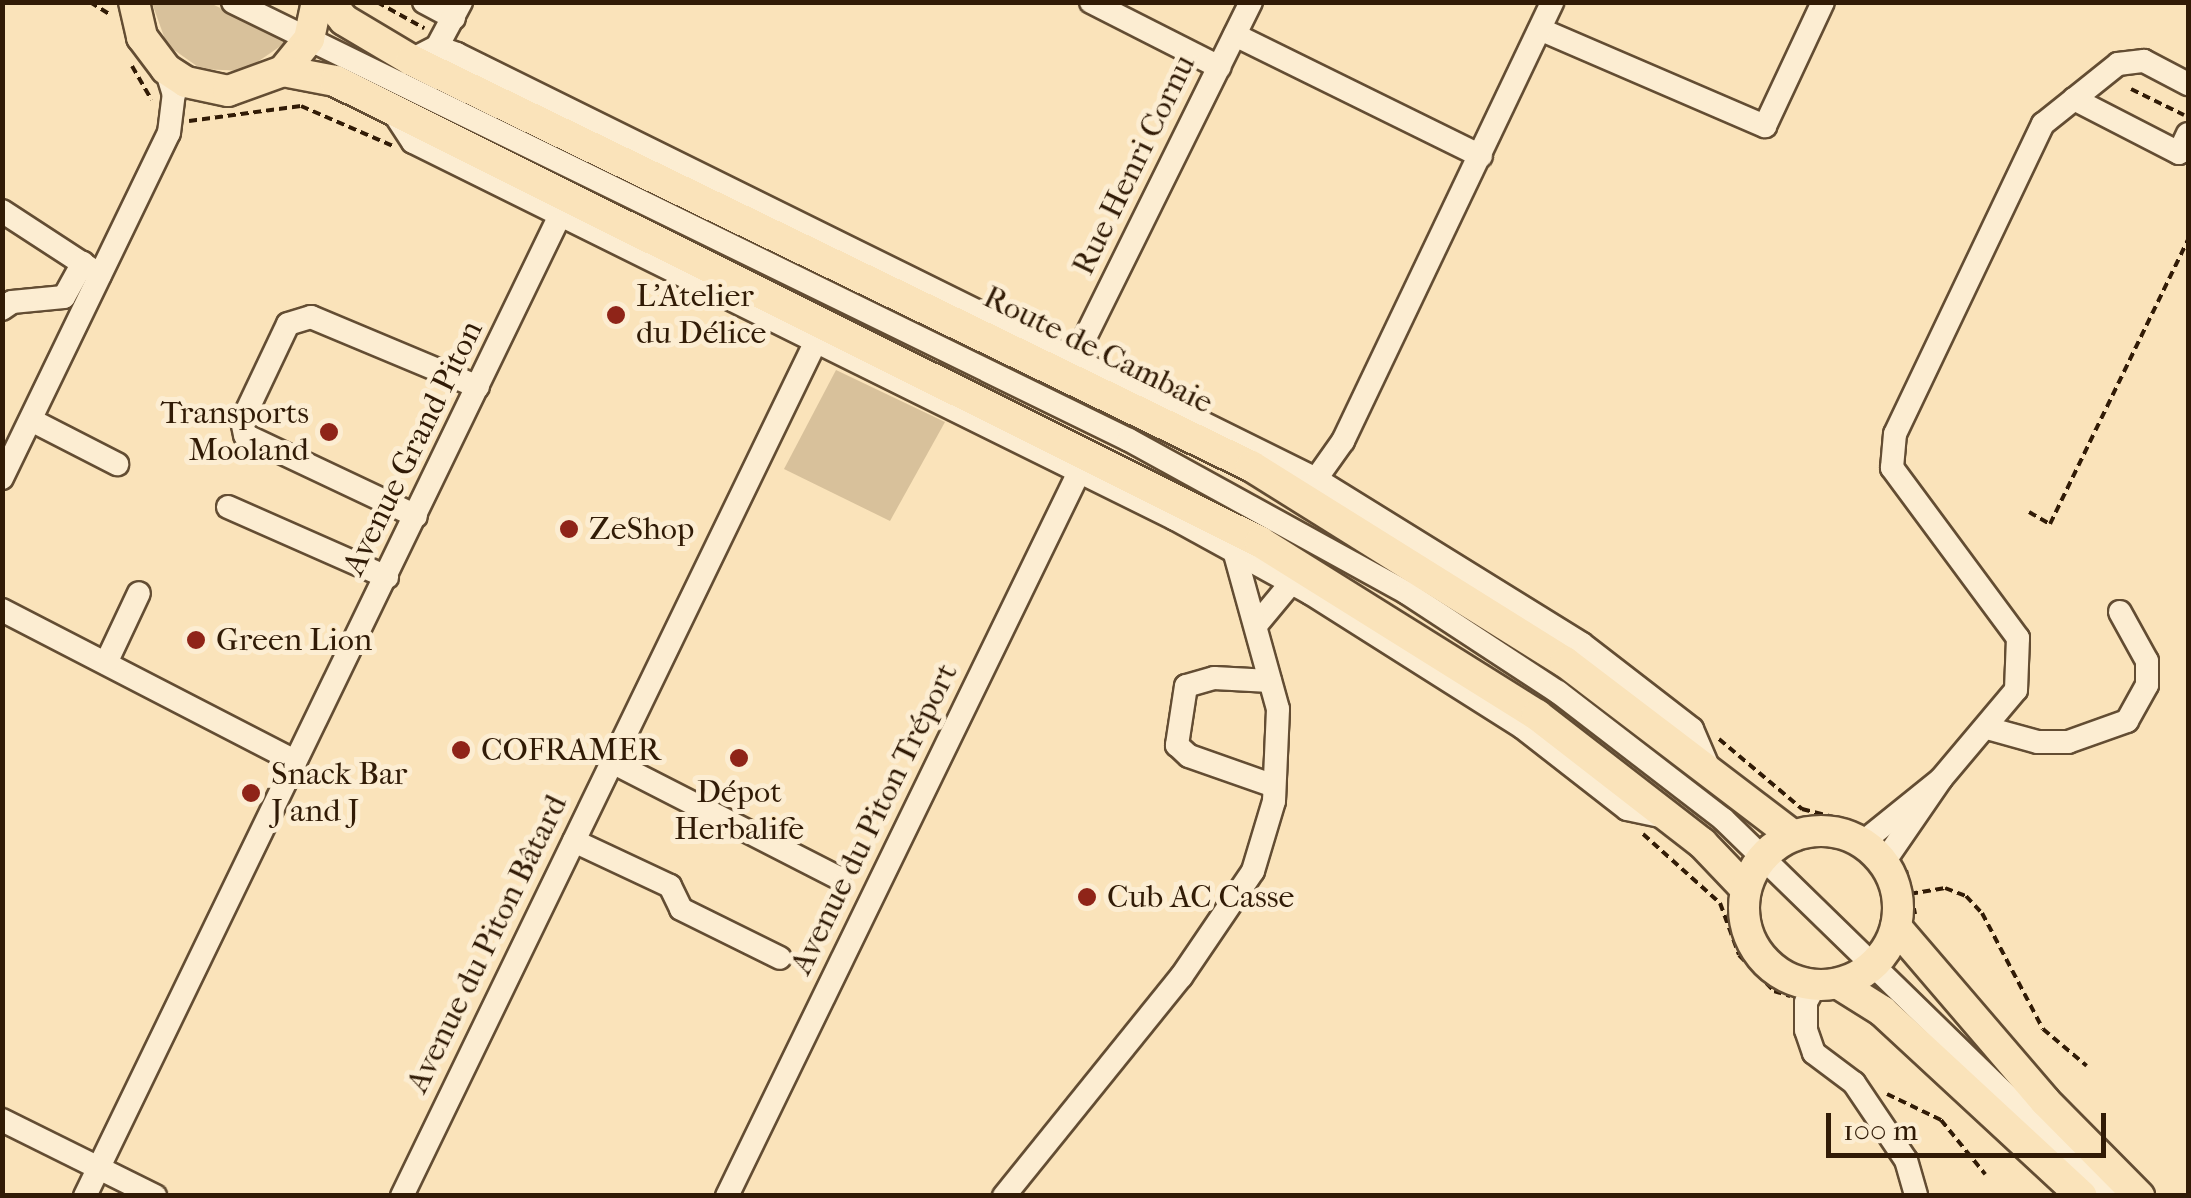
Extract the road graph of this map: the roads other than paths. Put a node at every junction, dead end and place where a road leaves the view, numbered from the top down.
1 (134, 2) edge
2 (233, 2) edge
3 (317, 2) edge
4 (329, 2) edge
5 (424, 2) edge
6 (1091, 2) edge
7 (1251, 2) edge
8 (1824, 2) edge
9 (1551, 3) edge
10 (458, 10) edge
11 (1544, 31) junction
12 (1235, 34) junction
13 (308, 39) junction
14 (424, 54) junction
15 (1218, 67) junction
16 (166, 69) junction
17 (283, 71) junction
18 (2188, 84) edge
19 (209, 89) junction
20 (2074, 99) junction
21 (392, 110) junction
22 (169, 132) junction
23 (2185, 150) edge
24 (1480, 156) junction
25 (2, 211) edge
26 (560, 215) junction
27 (92, 269) junction
28 (2, 309) edge
29 (815, 344) junction
30 (1076, 356) junction
31 (478, 386) junction
32 (30, 420) junction
33 (117, 464) dead end
34 (1080, 472) junction
35 (2, 478) edge
36 (1316, 479) junction
37 (228, 507) dead end
38 (416, 516) junction
39 (1235, 554) junction
40 (387, 578) junction
41 (1291, 583) junction
42 (139, 593) dead end
43 (2, 610) edge
44 (2120, 612) dead end
45 (1257, 624) junction
46 (106, 663) junction
47 (1270, 681) junction
48 (1987, 728) junction
49 (295, 761) junction
50 (612, 762) junction
51 (1710, 771) junction
52 (1274, 786) junction
53 (1670, 818) junction
54 (1793, 836) junction
55 (574, 842) junction
56 (1879, 846) junction
57 (1763, 856) junction
58 (839, 878) dead end
59 (1745, 888) junction
60 (1905, 926) junction
61 (780, 958) dead end
62 (1877, 962) junction
63 (1820, 991) junction
64 (2031, 1115) junction
65 (2, 1120) edge
66 (97, 1166) junction
67 (85, 1196) edge
68 (155, 1196) edge
69 (402, 1196) edge
70 (727, 1196) edge
71 (1004, 1196) edge
72 (1916, 1196) edge
73 (2082, 1196) edge
74 (2110, 1196) edge
75 (2139, 1196) edge

1 - 16 main road
2 - 13 street
3 - 13 main road
4 - 14 main road, Route de Cambaie
5 - 10 street
6 - 15 street
7 - 12 street, Rue Henri Cornu
8 - 11 street
9 - 11 street
10 - 14 street
11 - 24 street
12 - 15 street, Rue Henri Cornu
12 - 24 street
13 - 17 main road
13 - 57 street
14 - 30 street
14 - 51 main road, Route de Cambaie
15 - 30 street, Rue Henri Cornu
16 - 19 main road
16 - 22 street
17 - 19 main road
17 - 21 main road
18 - 20 street
19 - 22 street
20 - 23 street
20 - 48 street
21 - 26 street
21 - 53 main road
22 - 27 street
24 - 36 street
25 - 27 street
26 - 29 street
26 - 31 street, Avenue Grand Piton
27 - 28 street
27 - 32 street
29 - 34 street
29 - 50 street, Avenue du Piton Bâtard
30 - 36 street
31 - 38 street, Avenue Grand Piton
31 - 38 street
32 - 33 street
32 - 35 street
34 - 39 street
34 - 70 street, Avenue du Piton Tréport
36 - 51 street
37 - 40 street
38 - 40 street, Avenue Grand Piton
39 - 41 street
39 - 45 street
40 - 49 street, Avenue Grand Piton
41 - 45 street
41 - 53 street
42 - 46 street
43 - 46 street
44 - 48 street
45 - 47 street
46 - 49 street
47 - 52 street
47 - 52 street
48 - 56 street
49 - 66 street, Avenue Grand Piton
50 - 55 street, Avenue du Piton Bâtard
50 - 58 street
51 - 54 main road, Route de Cambaie
52 - 71 street
53 - 59 main road
54 - 56 main road
54 - 57 main road
55 - 61 street
55 - 69 street, Avenue du Piton Bâtard
56 - 60 main road
57 - 59 main road
57 - 62 street
59 - 63 main road
60 - 62 main road
60 - 64 main road
62 - 63 main road
62 - 64 street
63 - 64 main road
63 - 72 street
64 - 73 main road
64 - 74 street
64 - 75 main road
65 - 66 street
66 - 67 street, Avenue Grand Piton
66 - 68 street

